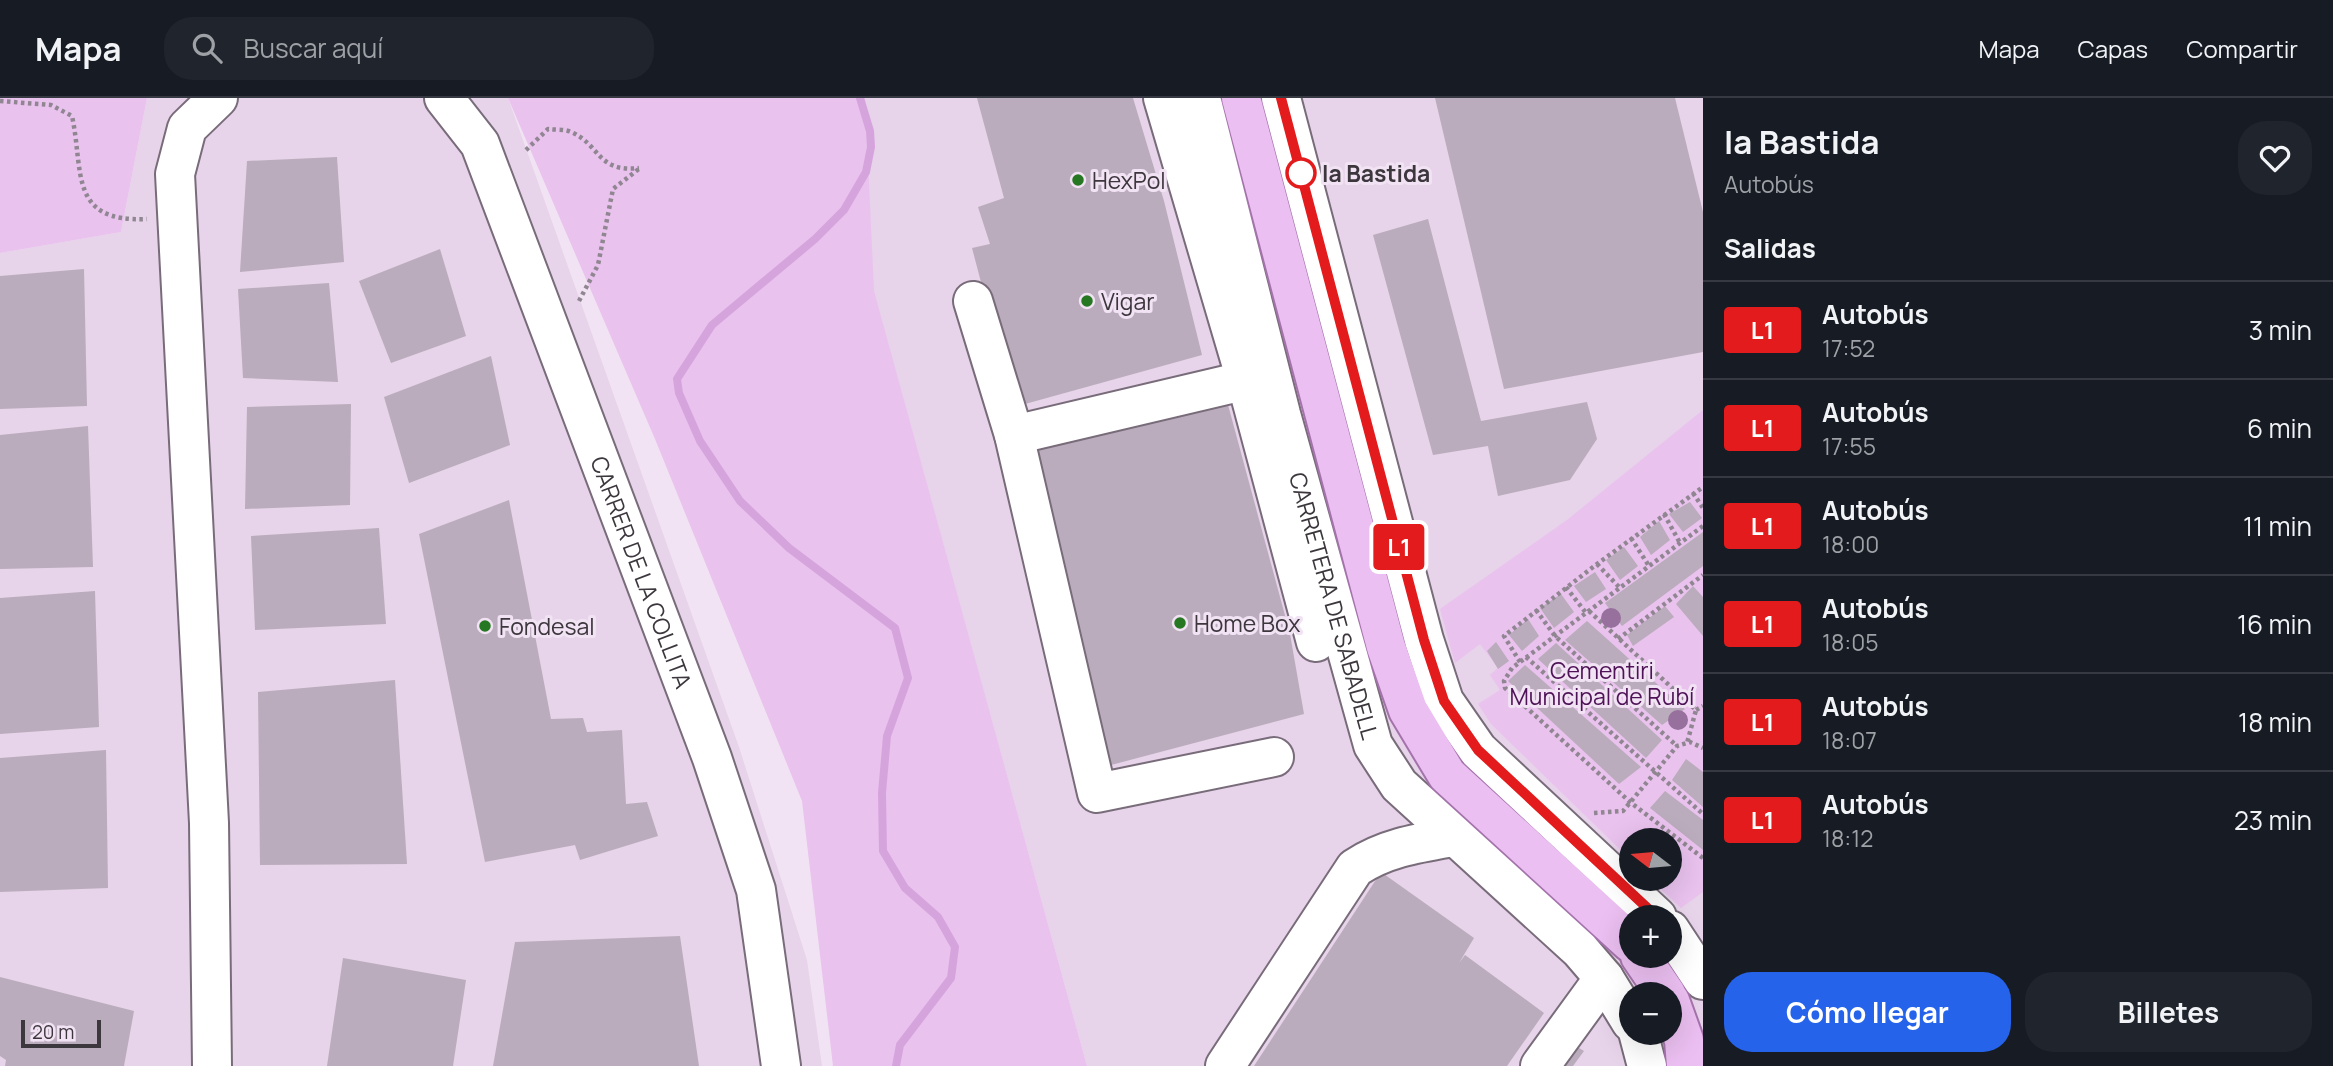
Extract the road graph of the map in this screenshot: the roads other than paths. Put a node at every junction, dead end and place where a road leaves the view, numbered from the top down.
1 (218, 98) edge
2 (444, 98) edge
3 (1163, 98) edge
4 (1201, 98) edge
5 (1241, 98) edge
6 (1281, 98) edge
7 (973, 301) dead end
8 (1258, 377) junction
9 (1014, 436) junction
10 (1274, 757) dead end
11 (1453, 837) junction
12 (1644, 905) edge
13 (1619, 931) edge
14 (1682, 931) edge
15 (1703, 937) edge
16 (1682, 947) edge
17 (1604, 978) junction
18 (1703, 980) edge
19 (1619, 1002) edge
20 (1682, 1034) edge
21 (1641, 1045) edge
22 (212, 1066) edge
23 (781, 1066) edge
24 (1225, 1066) edge
25 (1540, 1066) edge
26 (1647, 1066) edge
27 (1686, 1066) edge

1 - 22 street
2 - 23 street, CARRER DE LA COLLITA
3 - 8 street
4 - 8 street, CARRETERA DE SABADELL
5 - 13 main road
6 - 12 street
7 - 9 street
8 - 9 street
8 - 11 street, CARRETERA DE SABADELL
9 - 10 street
11 - 17 street, CARRETERA DE SABADELL
11 - 24 street
14 - 15 street
16 - 18 street
17 - 19 street, CARRETERA DE SABADELL
17 - 25 street
20 - 27 main road
21 - 26 street

